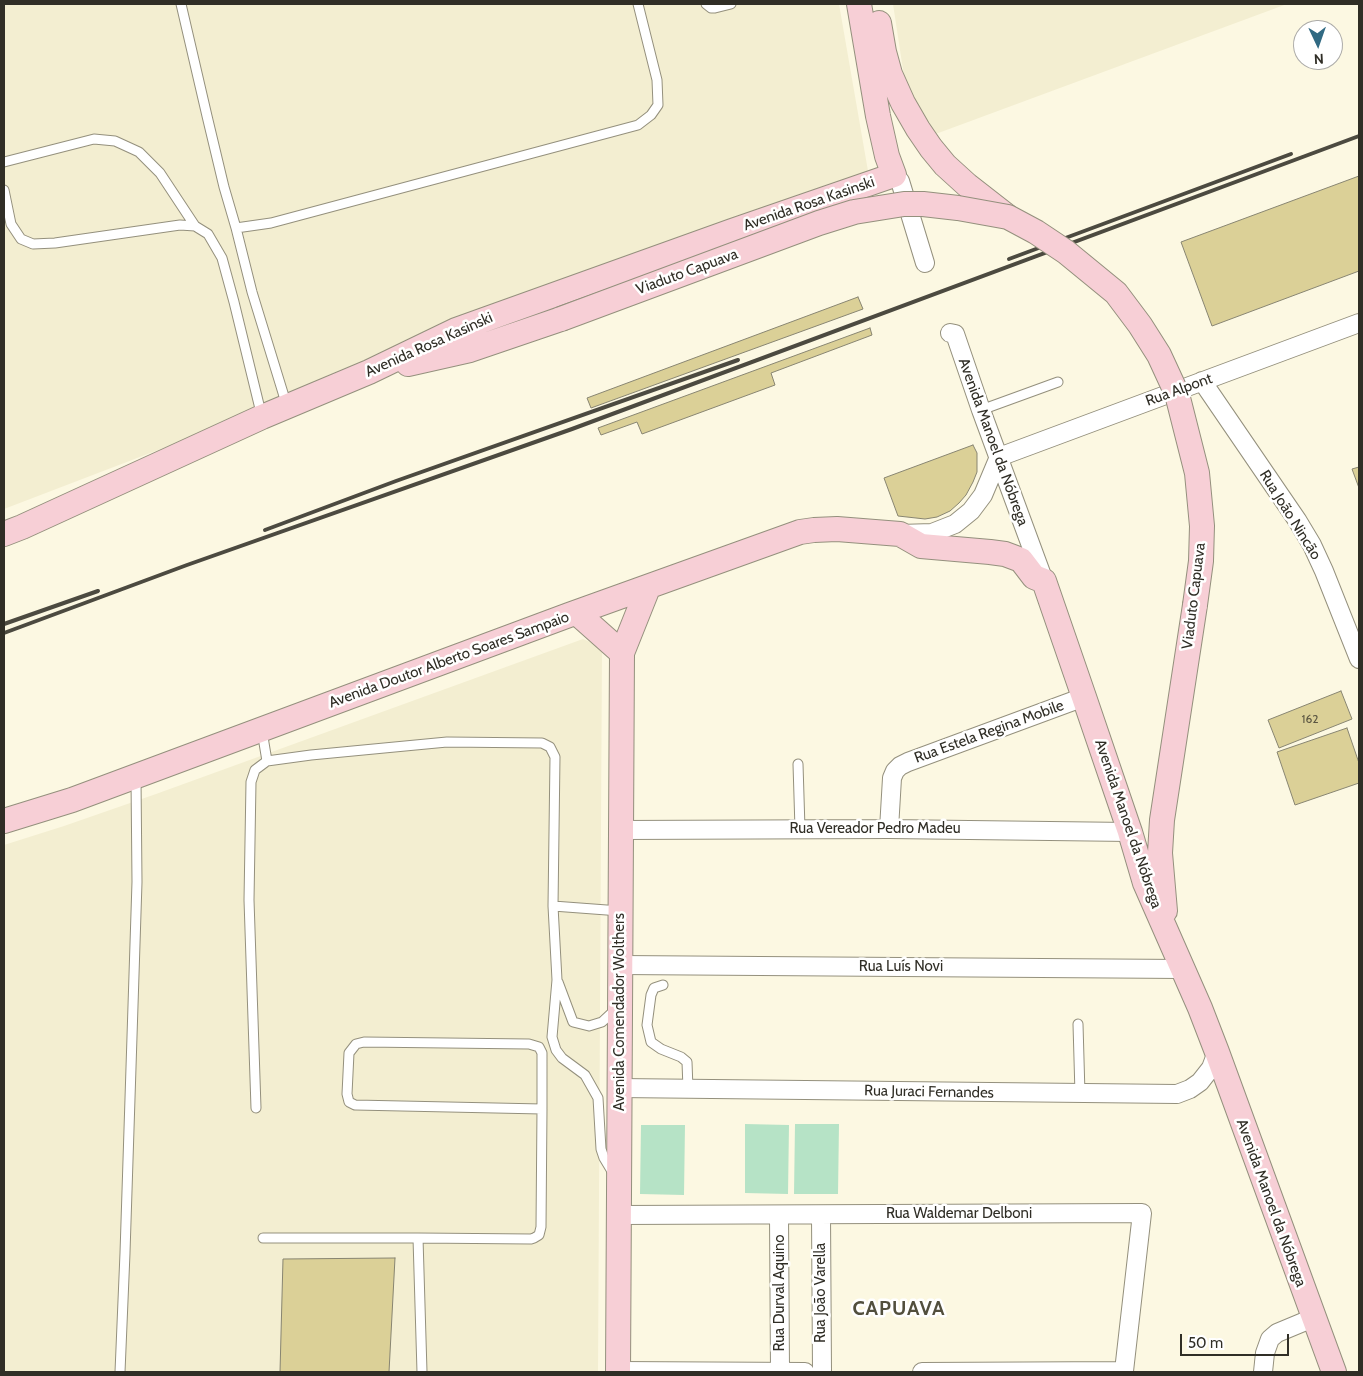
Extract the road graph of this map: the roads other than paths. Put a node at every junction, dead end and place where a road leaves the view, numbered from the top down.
1 (181, 4) edge
2 (638, 4) edge
3 (706, 4) edge
4 (731, 4) edge
5 (859, 4) edge
6 (876, 4) edge
7 (4, 162) edge
8 (894, 175) junction
9 (4, 190) edge
10 (1008, 218) junction
11 (195, 226) junction
12 (236, 228) junction
13 (925, 263) dead end
14 (1359, 323) edge
15 (947, 334) dead end
16 (369, 372) junction
17 (1202, 381) junction
18 (1058, 382) dead end
19 (287, 406) junction
20 (980, 410) junction
21 (262, 417) junction
22 (998, 457) junction
23 (4, 534) edge
24 (900, 534) junction
25 (1044, 582) junction
26 (648, 588) junction
27 (577, 613) junction
28 (622, 653) junction
29 (1359, 659) edge
30 (1084, 697) junction
31 (262, 729) junction
32 (267, 761) junction
33 (798, 764) dead end
34 (136, 776) junction
35 (4, 822) edge
36 (889, 828) junction
37 (800, 829) junction
38 (621, 830) junction
39 (1130, 832) junction
40 (553, 906) junction
41 (620, 911) junction
42 (1166, 930) junction
43 (620, 965) junction
44 (1182, 969) junction
45 (557, 980) junction
46 (663, 985) dead end
47 (620, 1006) junction
48 (1078, 1024) dead end
49 (1217, 1052) junction
50 (619, 1088) junction
51 (688, 1089) junction
52 (1080, 1094) junction
53 (256, 1108) dead end
54 (542, 1109) junction
55 (619, 1179) junction
56 (619, 1215) junction
57 (779, 1215) junction
58 (821, 1215) junction
59 (263, 1238) dead end
60 (418, 1238) junction
61 (1313, 1318) junction
62 (618, 1371) edge
63 (780, 1371) edge
64 (120, 1372) edge
65 (422, 1372) edge
66 (804, 1372) edge
67 (822, 1372) edge
68 (922, 1372) edge
69 (1263, 1372) edge
70 (1334, 1372) edge

1 - 12 lane
2 - 12 lane
3 - 4 lane
5 - 8 main road
6 - 10 main road, Viaduto Capuava
7 - 11 lane
8 - 13 street
8 - 16 main road, Avenida Rosa Kasinski
9 - 11 lane
10 - 16 main road, Viaduto Capuava, bridge
10 - 42 main road, Viaduto Capuava, bridge
11 - 21 lane
12 - 19 lane
14 - 17 street, Rua Alpont
15 - 20 street, Avenida Manoel da Nóbrega
16 - 19 main road, Avenida Rosa Kasinski
17 - 22 street, Rua Alpont
17 - 29 street, Rua João Nincão
18 - 20 lane
19 - 21 main road, Avenida Rosa Kasinski
20 - 22 street, Avenida Manoel da Nóbrega
21 - 23 main road, Avenida Rosa Kasinski
22 - 24 street, Avenida Doutor Alberto Soares Sampaio
22 - 25 street, Avenida Manoel da Nóbrega
24 - 25 main road, Avenida Doutor Alberto Soares Sampaio
24 - 26 main road, Avenida Doutor Alberto Soares Sampaio
25 - 30 main road, Avenida Manoel da Nóbrega
26 - 27 main road, Avenida Doutor Alberto Soares Sampaio
26 - 28 main road, Avenida Comendador Wolthers
27 - 28 main road
27 - 31 main road, Avenida Doutor Alberto Soares Sampaio
28 - 38 main road, Avenida Comendador Wolthers
30 - 36 street, Rua Estela Regina Mobile
30 - 39 main road, Avenida Manoel da Nóbrega
31 - 32 lane
31 - 34 main road, Avenida Doutor Alberto Soares Sampaio
32 - 40 lane
32 - 53 lane
33 - 37 lane
34 - 35 main road, Avenida Doutor Alberto Soares Sampaio
34 - 64 lane
36 - 37 street, Rua Vereador Pedro Madeu
36 - 39 street, Rua Vereador Pedro Madeu
37 - 38 street, Rua Vereador Pedro Madeu
38 - 41 main road, Avenida Comendador Wolthers
39 - 42 main road, Avenida Manoel da Nóbrega
40 - 41 lane
40 - 45 lane
41 - 43 main road, Avenida Comendador Wolthers
42 - 44 main road, Avenida Manoel da Nóbrega
43 - 44 street, Rua Luís Novi
43 - 47 main road, Avenida Comendador Wolthers
44 - 49 main road, Avenida Manoel da Nóbrega
45 - 47 lane
45 - 55 lane
46 - 51 lane
47 - 50 main road, Avenida Comendador Wolthers
48 - 52 lane
49 - 52 street, Rua Juraci Fernandes
49 - 61 main road, Avenida Manoel da Nóbrega
50 - 51 street, Rua Juraci Fernandes
50 - 55 main road, Avenida Comendador Wolthers
51 - 52 street, Rua Juraci Fernandes
54 - 54 lane
54 - 60 lane
55 - 56 main road, Avenida Comendador Wolthers
56 - 57 street, Rua Waldemar Delboni
56 - 62 main road, Avenida Comendador Wolthers
57 - 58 street, Rua Waldemar Delboni
57 - 63 street, Rua Durval Aquino
58 - 67 street, Rua João Varella
58 - 68 street, Rua Waldemar Delboni
59 - 60 lane
60 - 65 lane
61 - 69 street
61 - 70 main road, Avenida Manoel da Nóbrega
62 - 63 street
63 - 66 street

